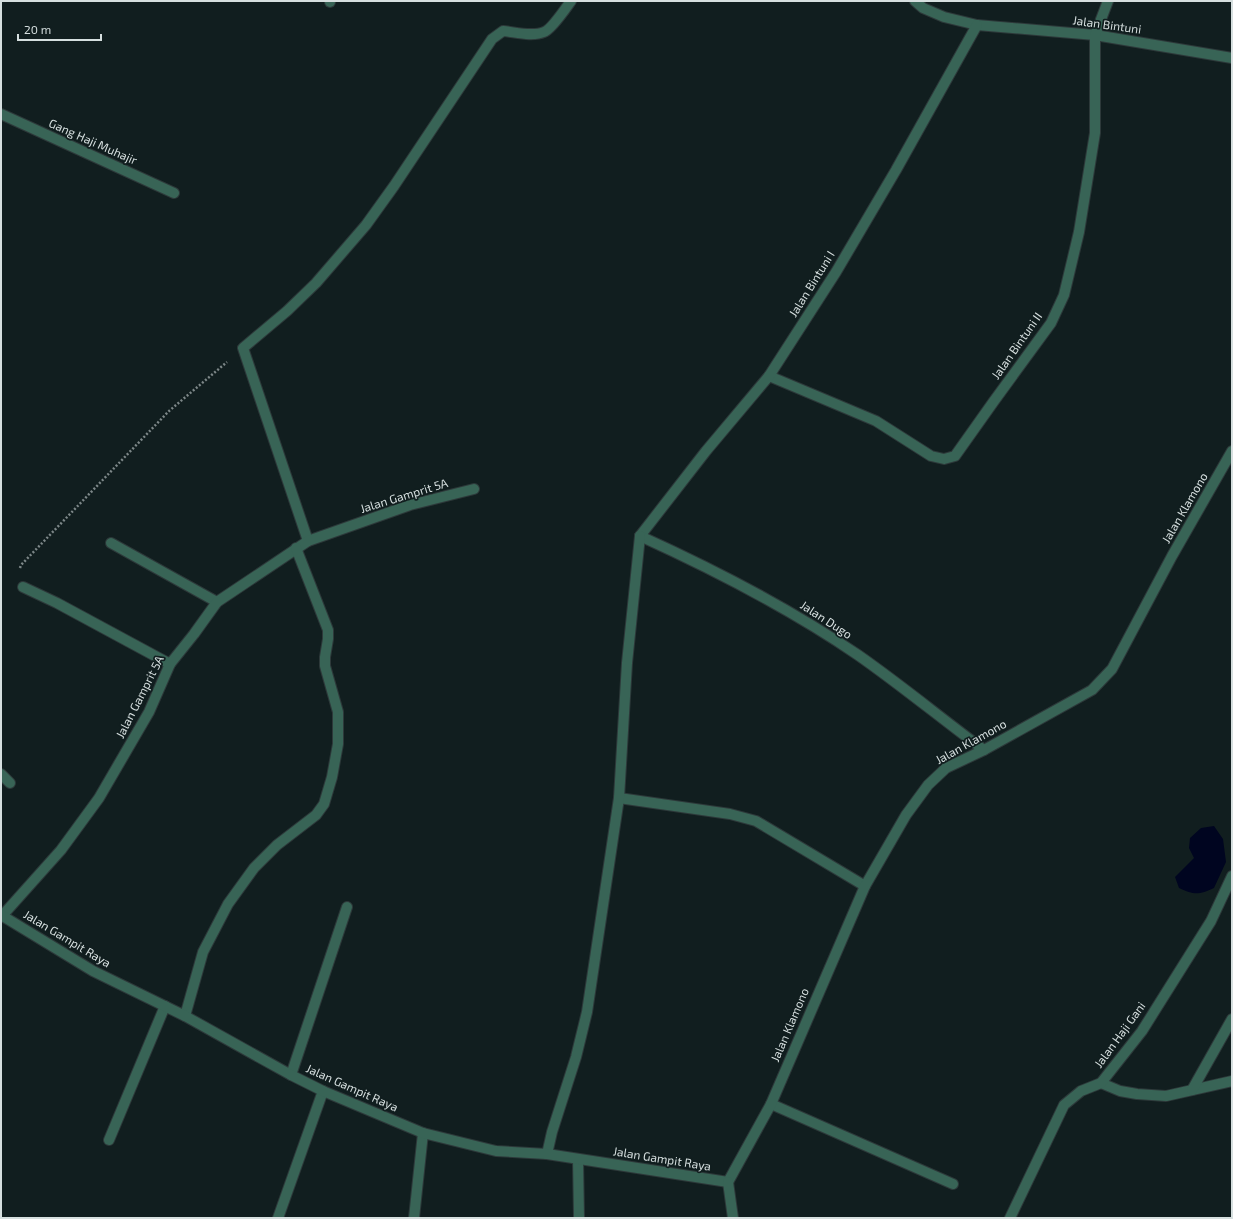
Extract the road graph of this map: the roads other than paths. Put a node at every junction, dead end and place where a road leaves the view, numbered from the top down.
1 (571, 1) edge
2 (915, 1) edge
3 (1108, 1) edge
4 (977, 25) junction
5 (1096, 35) junction
6 (1232, 58) edge
7 (1, 114) edge
8 (174, 193) dead end
9 (769, 376) junction
10 (1232, 451) edge
11 (474, 489) dead end
12 (640, 536) junction
13 (308, 541) junction
14 (111, 543) dead end
15 (296, 548) junction
16 (23, 587) road end
17 (217, 602) junction
18 (170, 664) junction
19 (984, 750) junction
20 (1, 774) edge
21 (10, 783) dead end
22 (620, 798) junction
23 (1232, 876) edge
24 (865, 886) junction
25 (347, 907) dead end
26 (2, 916) edge
27 (164, 1006) junction
28 (185, 1016) junction
29 (1232, 1019) edge
30 (291, 1075) junction
31 (1232, 1081) edge
32 (1101, 1083) junction
33 (1192, 1090) junction
34 (323, 1091) junction
35 (771, 1104) junction
36 (423, 1133) junction
37 (109, 1140) dead end
38 (546, 1154) junction
39 (578, 1159) junction
40 (728, 1182) junction
41 (953, 1184) dead end
42 (278, 1218) edge
43 (414, 1218) edge
44 (579, 1218) edge
45 (733, 1218) edge
46 (1010, 1218) edge

1 - 13 street
2 - 4 street, Jalan Bintuni
3 - 5 street, Jalan Bintuni II
4 - 5 street, Jalan Bintuni
4 - 9 street, Jalan Bintuni I
5 - 6 street, Jalan Bintuni
5 - 9 street, Jalan Bintuni II
7 - 8 street, Gang Haji Muhajir
9 - 12 street, Jalan Bintuni I
10 - 19 street, Jalan Klamono
11 - 13 street, Jalan Gamprit 5A
12 - 19 street, Jalan Dugo
12 - 22 street
13 - 15 street, Jalan Gamprit 5A
14 - 17 street
15 - 17 street, Jalan Gamprit 5A
15 - 28 street
16 - 18 street
17 - 18 street, Jalan Gamprit 5A
18 - 26 street, Jalan Gamprit 5A
19 - 24 street, Jalan Klamono
20 - 21 street
22 - 24 street
22 - 38 street
23 - 32 street, Jalan Haji Gani
24 - 35 street, Jalan Klamono
25 - 30 street
26 - 27 street, Jalan Gampit Raya
27 - 28 street, Jalan Gampit Raya
27 - 37 street
28 - 30 street, Jalan Gampit Raya
29 - 33 street
30 - 34 street, Jalan Gampit Raya
31 - 33 street
32 - 33 street
32 - 46 street, Jalan Haji Gani
34 - 36 street, Jalan Gampit Raya
34 - 42 street
35 - 40 street, Jalan Klamono
35 - 41 street
36 - 38 street, Jalan Gampit Raya
36 - 43 street
38 - 39 street, Jalan Gampit Raya
39 - 40 street, Jalan Gampit Raya
39 - 44 street
40 - 45 street

